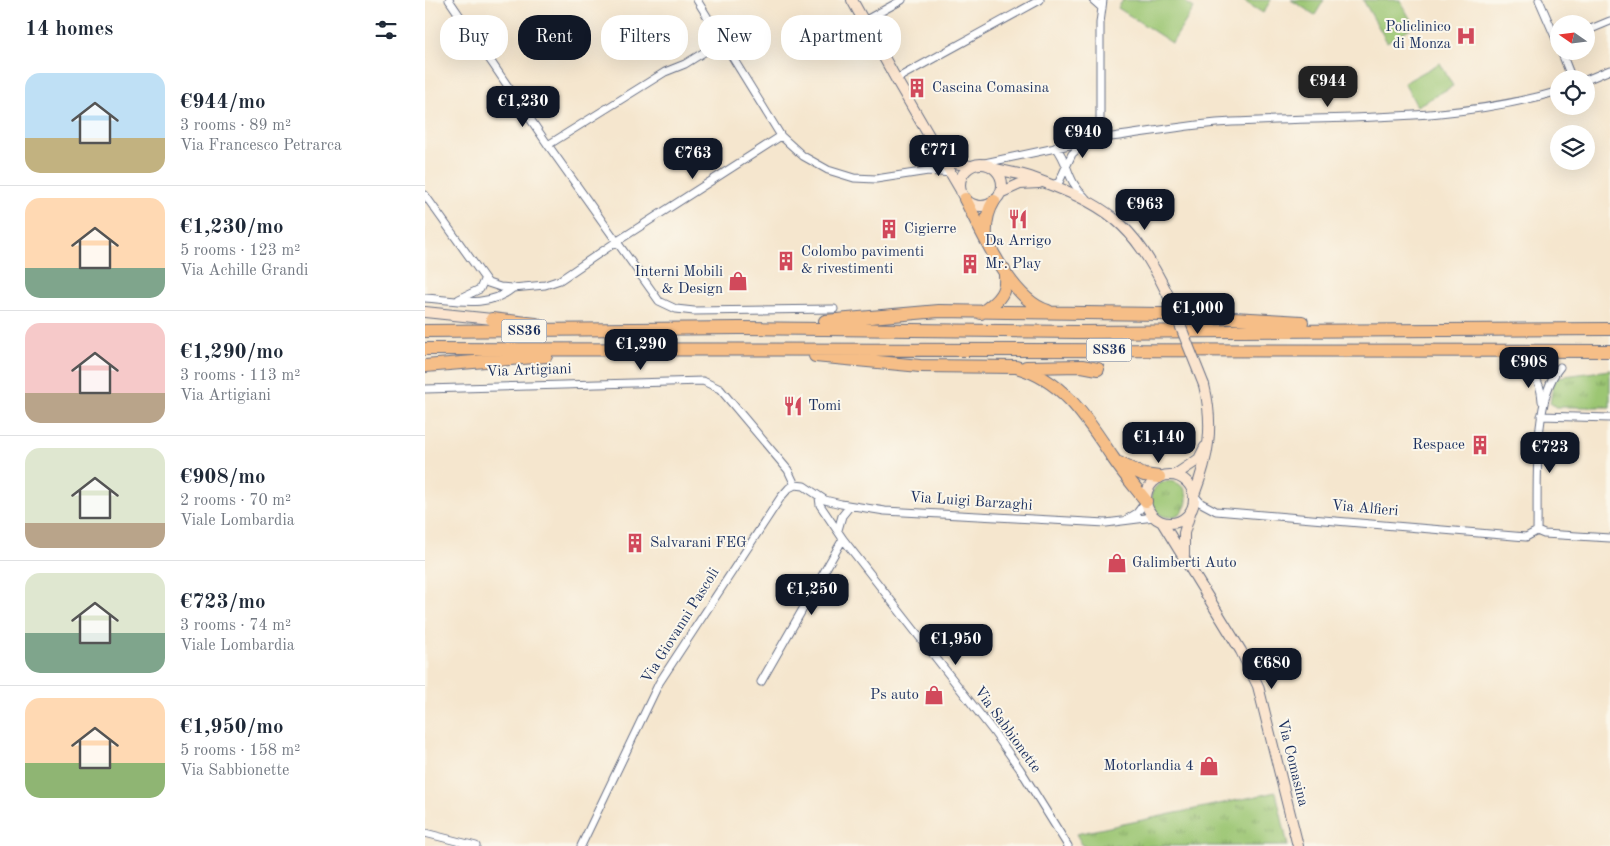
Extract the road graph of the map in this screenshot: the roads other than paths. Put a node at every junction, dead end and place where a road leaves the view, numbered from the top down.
1 (449, 0) edge
2 (697, 0) edge
3 (853, 0) edge
4 (902, 0) edge
5 (1040, 0) edge
6 (1093, 0) edge
7 (1539, 0) edge
8 (1102, 4) edge
9 (706, 15) edge
10 (861, 15) edge
11 (875, 15) edge
12 (1610, 21) edge
13 (1550, 25) edge
14 (1595, 27) edge
15 (698, 56) edge
16 (734, 60) edge
17 (885, 60) edge
18 (1610, 70) edge
19 (1595, 76) edge
20 (895, 79) junction
21 (1550, 93) edge
22 (781, 136) junction
23 (1097, 136) junction
24 (1084, 142) junction
25 (548, 145) junction
26 (1056, 147) junction
27 (938, 153) junction
28 (975, 165) junction
29 (993, 168) junction
30 (1067, 168) junction
31 (951, 173) junction
32 (1046, 184) junction
33 (963, 194) junction
34 (425, 195) edge
35 (997, 197) junction
36 (1087, 199) junction
37 (987, 240) junction
38 (616, 242) junction
39 (1004, 269) junction
40 (484, 280) junction
41 (513, 288) junction
42 (425, 298) edge
43 (454, 300) junction
44 (834, 309) dead end
45 (425, 312) edge
46 (981, 313) junction
47 (1056, 313) junction
48 (491, 319) joint
49 (740, 328) junction
50 (1341, 329) junction
51 (1610, 329) edge
52 (624, 330) junction
53 (425, 331) edge
54 (425, 349) edge
55 (608, 349) junction
56 (773, 350) junction
57 (1610, 351) edge
58 (425, 366) edge
59 (1526, 366) dead end
60 (1016, 367) junction
61 (1560, 367) dead end
62 (1098, 369) dead end
63 (425, 389) edge
64 (1543, 406) junction
65 (1541, 416) junction
66 (1610, 418) edge
67 (1211, 430) junction
68 (1115, 460) junction
69 (1175, 475) junction
70 (1159, 477) junction
71 (795, 485) junction
72 (1194, 495) junction
73 (819, 497) junction
74 (1146, 501) junction
75 (850, 506) junction
76 (1190, 513) junction
77 (1158, 520) junction
78 (1122, 522) junction
79 (838, 530) junction
80 (1537, 531) junction
81 (1610, 538) edge
82 (843, 539) junction
83 (1184, 556) junction
84 (761, 682) dead end
85 (425, 833) edge
86 (476, 846) edge
87 (581, 846) edge
88 (1068, 846) edge
89 (1298, 846) edge

1 - 25 street
2 - 9 street
3 - 10 main road
4 - 11 street
5 - 20 street
6 - 8 street
7 - 13 street
8 - 23 street
12 - 14 street
15 - 25 street
16 - 22 street
17 - 20 main road
18 - 19 street
20 - 27 main road
21 - 23 street
22 - 31 street
22 - 38 street
23 - 24 street
24 - 26 street
24 - 30 street
25 - 38 street
26 - 28 street
26 - 30 street
27 - 28 main road
27 - 31 main road
28 - 29 main road
28 - 33 main road
29 - 32 main road
29 - 35 main road
30 - 32 street
30 - 36 street
31 - 33 main road
32 - 35 main road
32 - 36 main road
33 - 35 main road
33 - 37 highway
34 - 40 street
35 - 37 highway
36 - 67 main road, bridge
37 - 39 highway
38 - 41 street
38 - 44 street
39 - 46 highway
39 - 47 highway
40 - 41 street
40 - 43 street
41 - 43 street
42 - 43 street
45 - 48 main road, SS36
46 - 47 highway
46 - 49 highway
47 - 50 highway
48 - 52 highway, SS36
49 - 50 highway, SS36
49 - 52 highway, SS36
50 - 51 highway, SS36
52 - 53 highway, SS36
54 - 55 highway, SS36
55 - 56 highway, SS36
55 - 58 highway, SS36
56 - 57 highway, SS36
56 - 60 highway
59 - 64 street
60 - 62 highway
60 - 68 highway
61 - 64 street
63 - 71 street, Via Artigiani
64 - 65 street
65 - 66 street
65 - 80 street
67 - 69 main road
67 - 72 main road
68 - 70 highway
68 - 74 highway
69 - 70 main road
69 - 72 main road
70 - 74 main road
71 - 73 street
71 - 87 street, Via Giovanni Pascoli
72 - 76 main road
72 - 80 street, Via Alfieri
73 - 75 street, Via Luigi Barzaghi
73 - 79 street, Via Sabbionette
74 - 77 main road
74 - 78 street
75 - 78 street, Via Luigi Barzaghi
75 - 79 street
76 - 77 main road
76 - 83 main road, Via Comasina
77 - 78 street, Via Luigi Barzaghi
77 - 83 main road, Via Comasina
79 - 82 street, Via Sabbionette
80 - 81 street, Via Alfieri
82 - 84 street
82 - 88 street, Via Sabbionette
83 - 89 main road, Via Comasina
85 - 86 street

